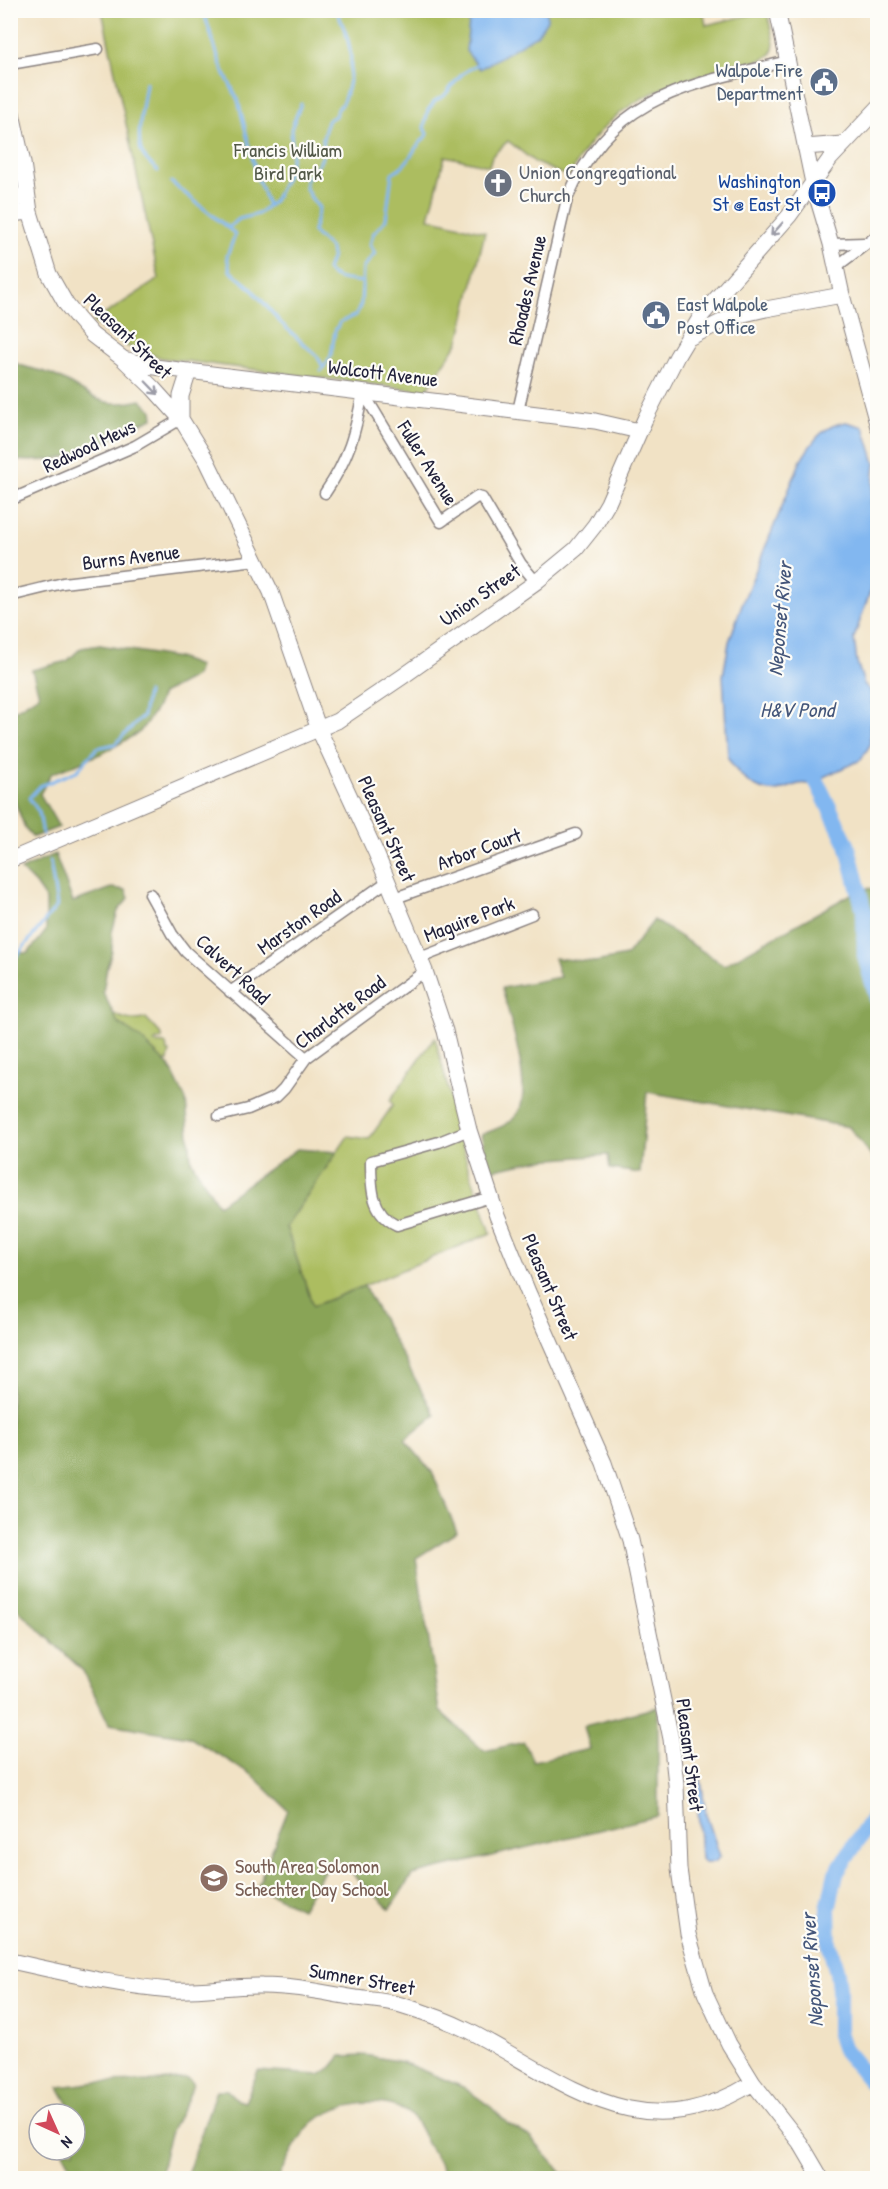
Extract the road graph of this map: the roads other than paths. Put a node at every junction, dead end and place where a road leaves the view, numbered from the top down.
1 (777, 10) edge
2 (98, 49) dead end
3 (788, 60) junction
4 (10, 64) edge
5 (10, 104) edge
6 (878, 108) edge
7 (843, 144) junction
8 (805, 147) junction
9 (813, 183) junction
10 (27, 192) junction
11 (10, 204) edge
12 (30, 212) junction
13 (10, 214) edge
14 (878, 235) edge
15 (866, 243) junction
16 (831, 244) junction
17 (837, 266) junction
18 (842, 295) junction
19 (689, 338) junction
20 (122, 358) junction
21 (189, 371) junction
22 (363, 392) junction
23 (518, 411) junction
24 (181, 419) junction
25 (878, 427) edge
26 (639, 431) junction
27 (325, 493) dead end
28 (10, 500) edge
29 (256, 560) junction
30 (536, 582) junction
31 (10, 596) edge
32 (319, 730) junction
33 (576, 834) dead end
34 (10, 860) edge
35 (388, 881) junction
36 (150, 894) dead end
37 (395, 898) junction
38 (532, 914) dead end
39 (422, 965) junction
40 (230, 992) junction
41 (306, 1058) junction
42 (219, 1116) dead end
43 (469, 1130) junction
44 (491, 1197) junction
45 (10, 1961) edge
46 (753, 2083) junction
47 (821, 2178) edge

1 - 3 street
2 - 4 street
3 - 8 street
3 - 23 street, Rhoades Avenue
5 - 10 street, Pleasant Street
6 - 7 street, Union Street
7 - 8 street
7 - 9 street, Union Street
8 - 9 street
9 - 16 street
9 -> 19 street, Union Street
10 - 11 street
10 - 12 street, Pleasant Street
12 - 13 street
12 - 20 street, Pleasant Street
14 - 15 street
15 - 16 street
15 - 17 street
16 - 17 street
17 - 18 street
18 - 19 street
18 - 25 street
19 - 26 street, Union Street
20 - 21 street, Wolcott Avenue
20 -> 24 street, Pleasant Street
21 - 22 street, Wolcott Avenue
21 - 24 street, Pleasant Street
22 - 23 street, Wolcott Avenue
22 - 27 street
22 - 30 street, Fuller Avenue
23 - 26 street, Wolcott Avenue
24 - 28 street, Redwood Mews
24 - 29 street, Pleasant Street
26 - 30 street, Union Street
29 - 31 street, Burns Avenue
29 - 32 street, Pleasant Street
30 - 32 street, Union Street
32 - 34 street, Union Street
32 - 35 street, Pleasant Street
33 - 37 street, Arbor Court
35 - 37 street, Pleasant Street
35 - 40 street, Marston Road
36 - 40 street, Calvert Road
37 - 39 street, Pleasant Street
38 - 39 street, Maguire Park
39 - 41 street, Charlotte Road
39 - 43 street, Pleasant Street
40 - 41 street, Calvert Road
41 - 42 street, Charlotte Road
43 - 44 street, Pleasant Street
43 - 44 street
44 - 46 street, Pleasant Street
45 - 46 street, Sumner Street
46 - 47 street, Pleasant Street

